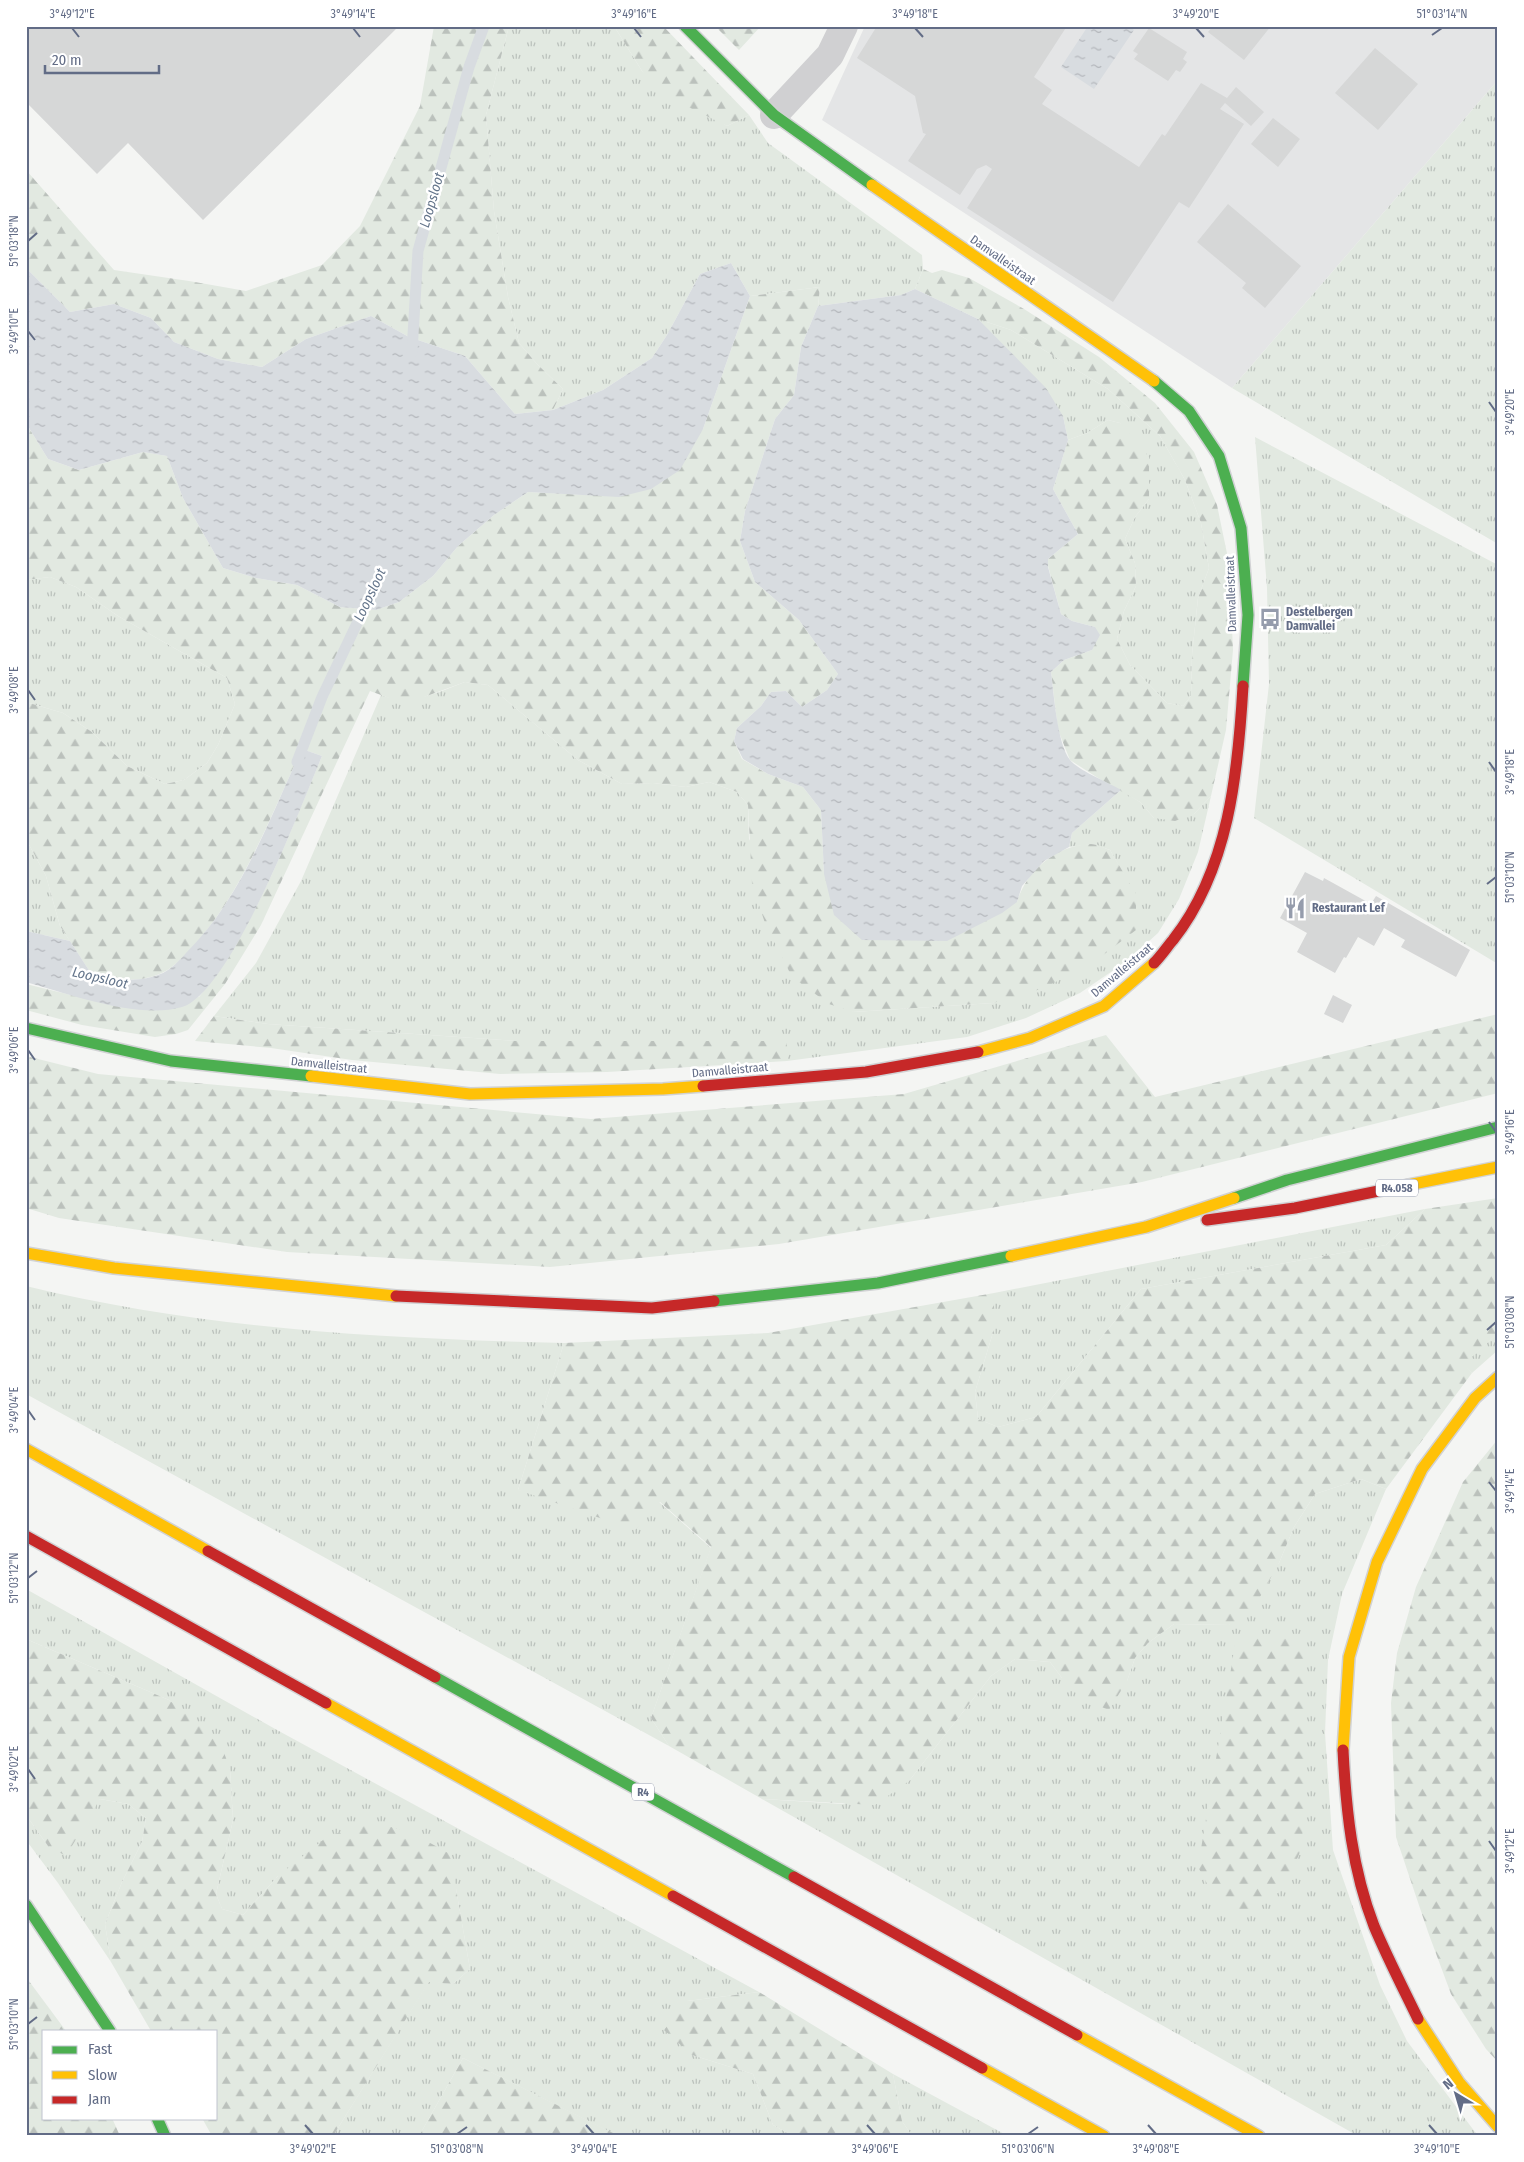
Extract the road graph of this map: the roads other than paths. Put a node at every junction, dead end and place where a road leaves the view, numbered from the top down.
1 (685, 26) edge
2 (844, 26) edge
3 (774, 115) junction
4 (26, 1028) edge
5 (1498, 1127) edge
6 (1498, 1167) edge
7 (1146, 1228) junction
8 (26, 1253) edge
9 (1498, 1377) edge
10 (26, 1449) edge
11 (26, 1536) edge
12 (26, 1905) edge
13 (109, 2030) edge
14 (158, 2120) edge
15 (1498, 2127) edge
16 (165, 2136) edge
17 (1104, 2136) edge
18 (1259, 2136) edge

1 - 3 main road, Damvalleistraat
2 - 3 street
3 - 4 main road, Damvalleistraat
5 - 7 main road
6 - 7 main road, R4.058
7 - 8 main road
9 - 15 main road
10 - 18 main road, R4
11 - 17 main road
12 - 13 main road
14 - 16 main road

